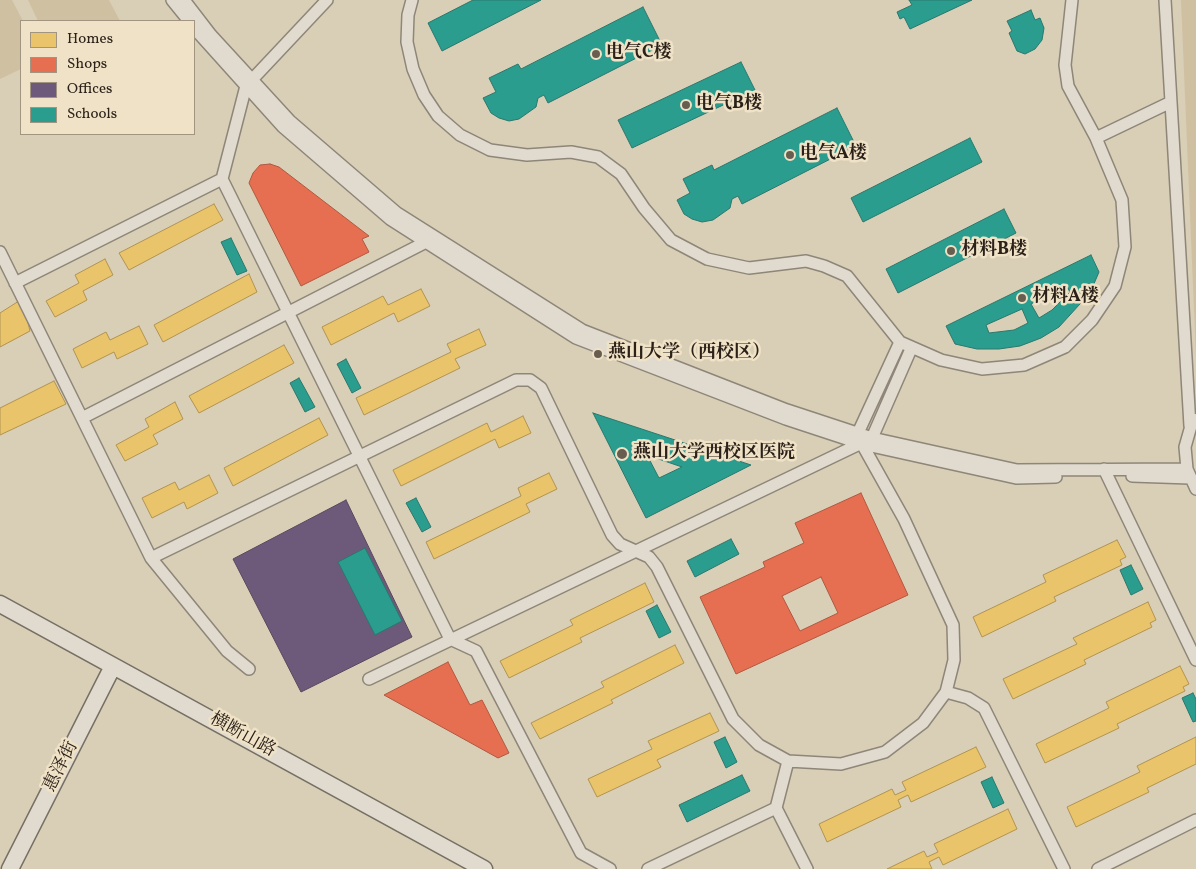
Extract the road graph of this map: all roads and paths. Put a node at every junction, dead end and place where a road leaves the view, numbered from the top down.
1 (172, 0) edge
2 (184, 0) edge
3 (328, 0) edge
4 (412, 0) edge
5 (1072, 0) edge
6 (1165, 0) edge
7 (188, 20) edge
8 (195, 29) edge
9 (249, 81) junction
10 (1171, 102) junction
11 (1096, 138) junction
12 (222, 179) junction
13 (428, 238) junction
14 (0, 252) edge
15 (15, 283) junction
16 (287, 312) junction
17 (900, 342) junction
18 (911, 349) junction
19 (1196, 415) edge
20 (82, 418) junction
21 (1190, 426) junction
22 (864, 438) junction
23 (358, 457) junction
24 (1106, 473) junction
25 (1188, 473) junction
26 (1196, 489) edge
27 (636, 550) junction
28 (151, 558) junction
29 (0, 604) edge
30 (450, 638) junction
31 (1196, 660) edge
32 (113, 666) junction
33 (249, 669) dead end
34 (369, 679) dead end
35 (946, 692) junction
36 (788, 761) junction
37 (776, 808) junction
38 (1196, 820) edge
39 (10, 869) edge
40 (484, 869) edge
41 (610, 869) edge
42 (648, 869) edge
43 (807, 869) edge
44 (1064, 869) edge
45 (1098, 869) edge

1 - 7 street
2 - 9 street
3 - 9 street
4 - 17 street
5 - 11 street
6 - 10 street
8 - 9 street
9 - 12 street
9 - 13 street
10 - 11 street
10 - 21 street
11 - 18 street
12 - 15 street
12 - 16 street
13 - 16 street
13 - 22 street
14 - 15 street
15 - 20 street
16 - 20 street
16 - 23 street
17 - 18 street
17 - 22 street
18 - 22 street
19 - 21 street
20 - 28 street
21 - 25 street
22 - 24 street
22 - 27 street
22 - 35 street
23 - 27 street
23 - 28 street
23 - 30 street
24 - 25 street
24 - 31 street
25 - 26 street
27 - 30 street
27 - 36 street
28 - 33 street
29 - 32 main road, 横断山路
30 - 34 street
30 - 41 street
32 - 39 main road, 惠泽街
32 - 40 main road, 横断山路
35 - 36 street
35 - 44 street
36 - 37 street
37 - 42 street
37 - 43 street
38 - 45 street

